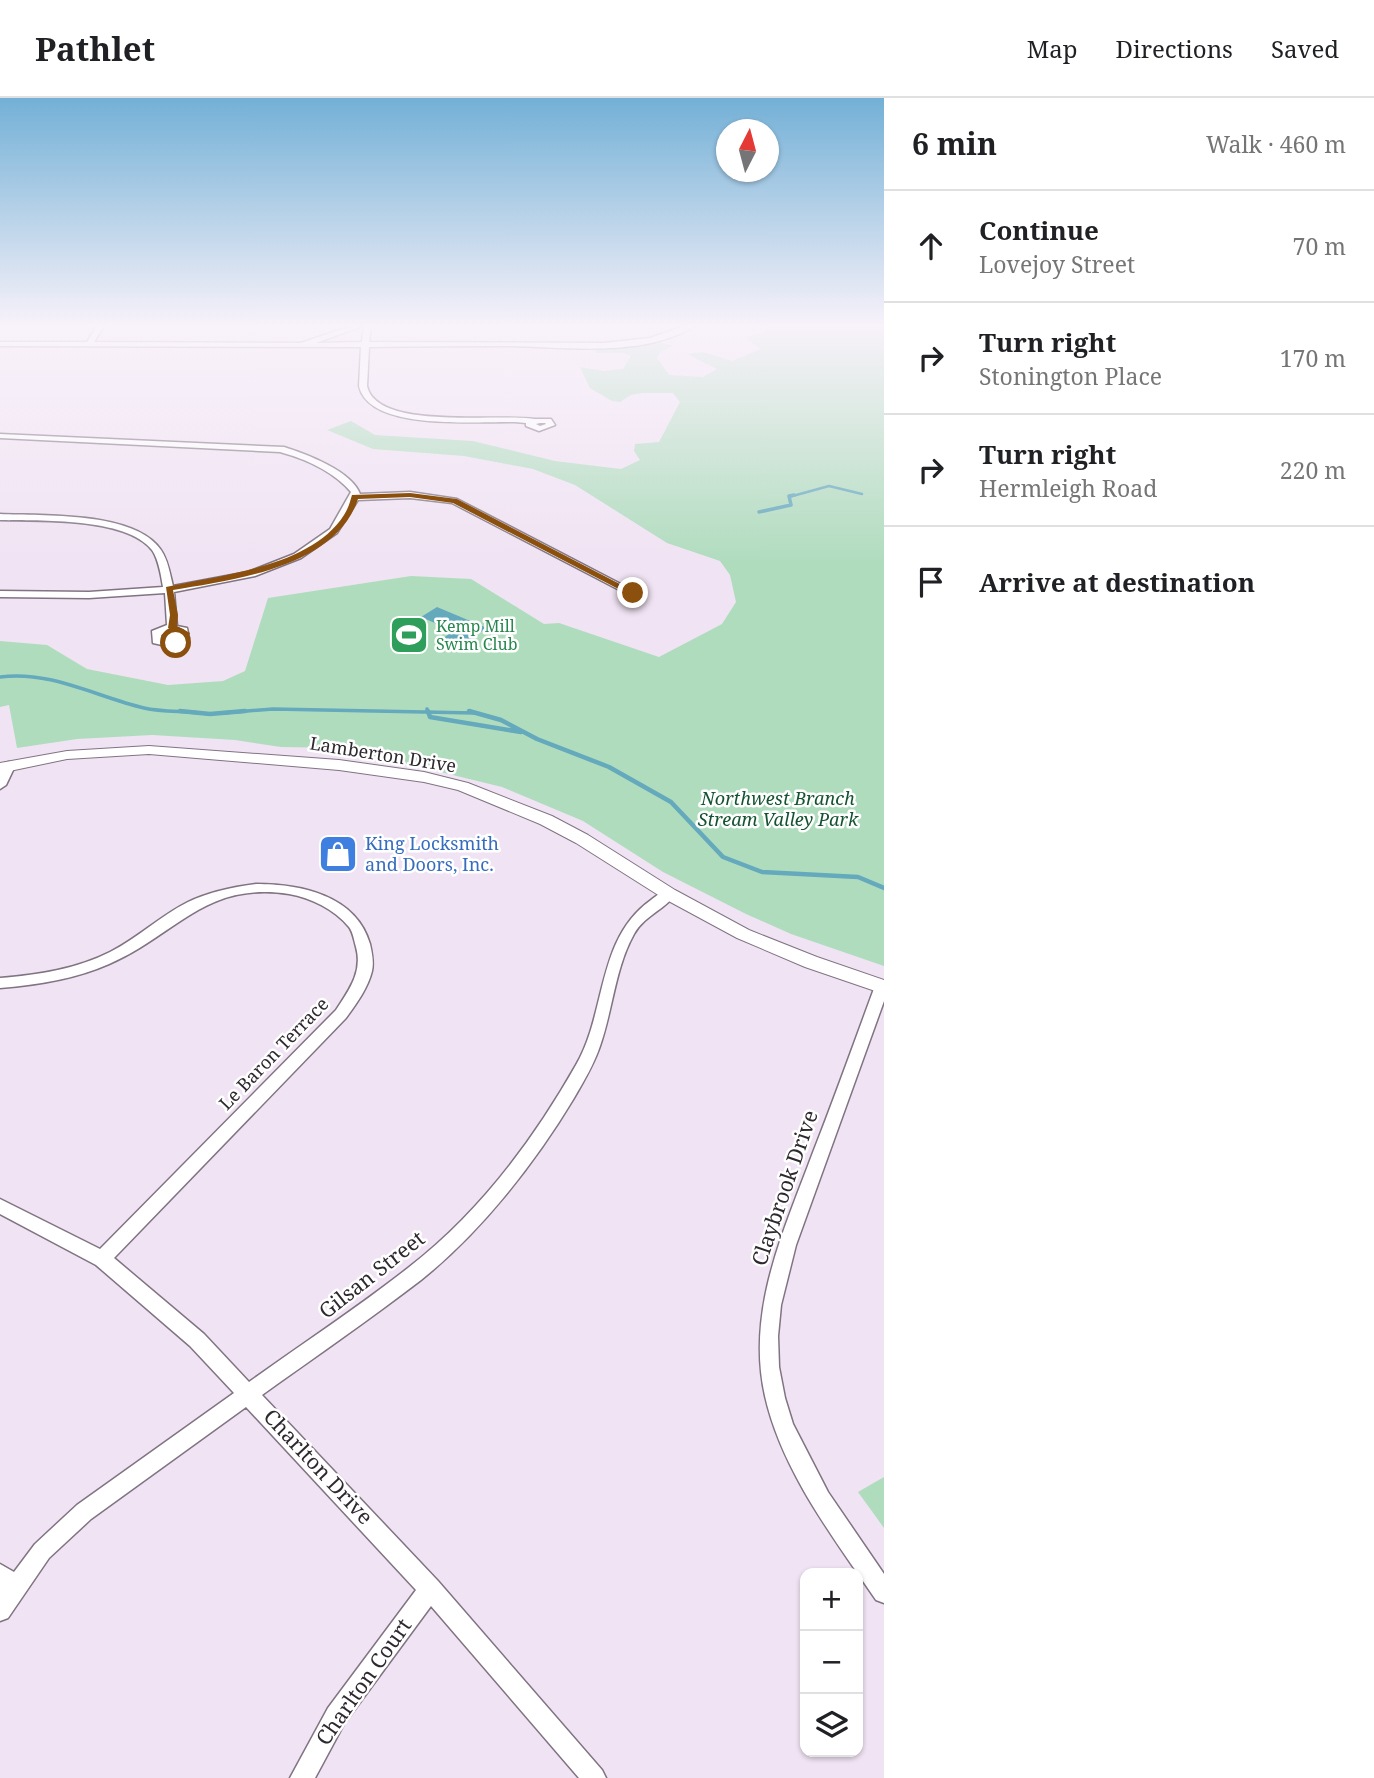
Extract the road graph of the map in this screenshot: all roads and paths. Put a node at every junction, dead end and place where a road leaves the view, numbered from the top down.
1 (376, 404) edge
2 (531, 421) dead end
3 (0, 436) edge
4 (355, 497) junction
5 (0, 517) edge
6 (169, 589) junction
7 (633, 593) dead end
8 (0, 594) edge
9 (172, 628) dead end
10 (5, 767) edge
11 (0, 785) edge
12 (669, 894) junction
13 (0, 983) edge
14 (883, 987) edge
15 (0, 1206) edge
16 (102, 1259) junction
17 (250, 1394) junction
18 (8, 1581) edge
19 (430, 1589) junction
20 (884, 1592) edge
21 (0, 1610) edge
22 (302, 1778) edge
23 (594, 1778) edge

1 - 2 street
3 - 4 street
4 - 6 street
4 - 7 street
5 - 6 street
6 - 8 street
6 - 9 street
10 - 11 street
10 - 12 street, Lamberton Drive
12 - 14 street, Lamberton Drive
12 - 17 street, Gilsan Street
13 - 16 street, Le Baron Terrace
14 - 20 street, Claybrook Drive
15 - 16 street, Charlton Drive
16 - 17 street, Charlton Drive
17 - 18 street, Gilsan Street
17 - 19 street, Charlton Drive
18 - 21 street, Gilsan Street
19 - 22 street, Charlton Court
19 - 23 street, Charlton Drive

